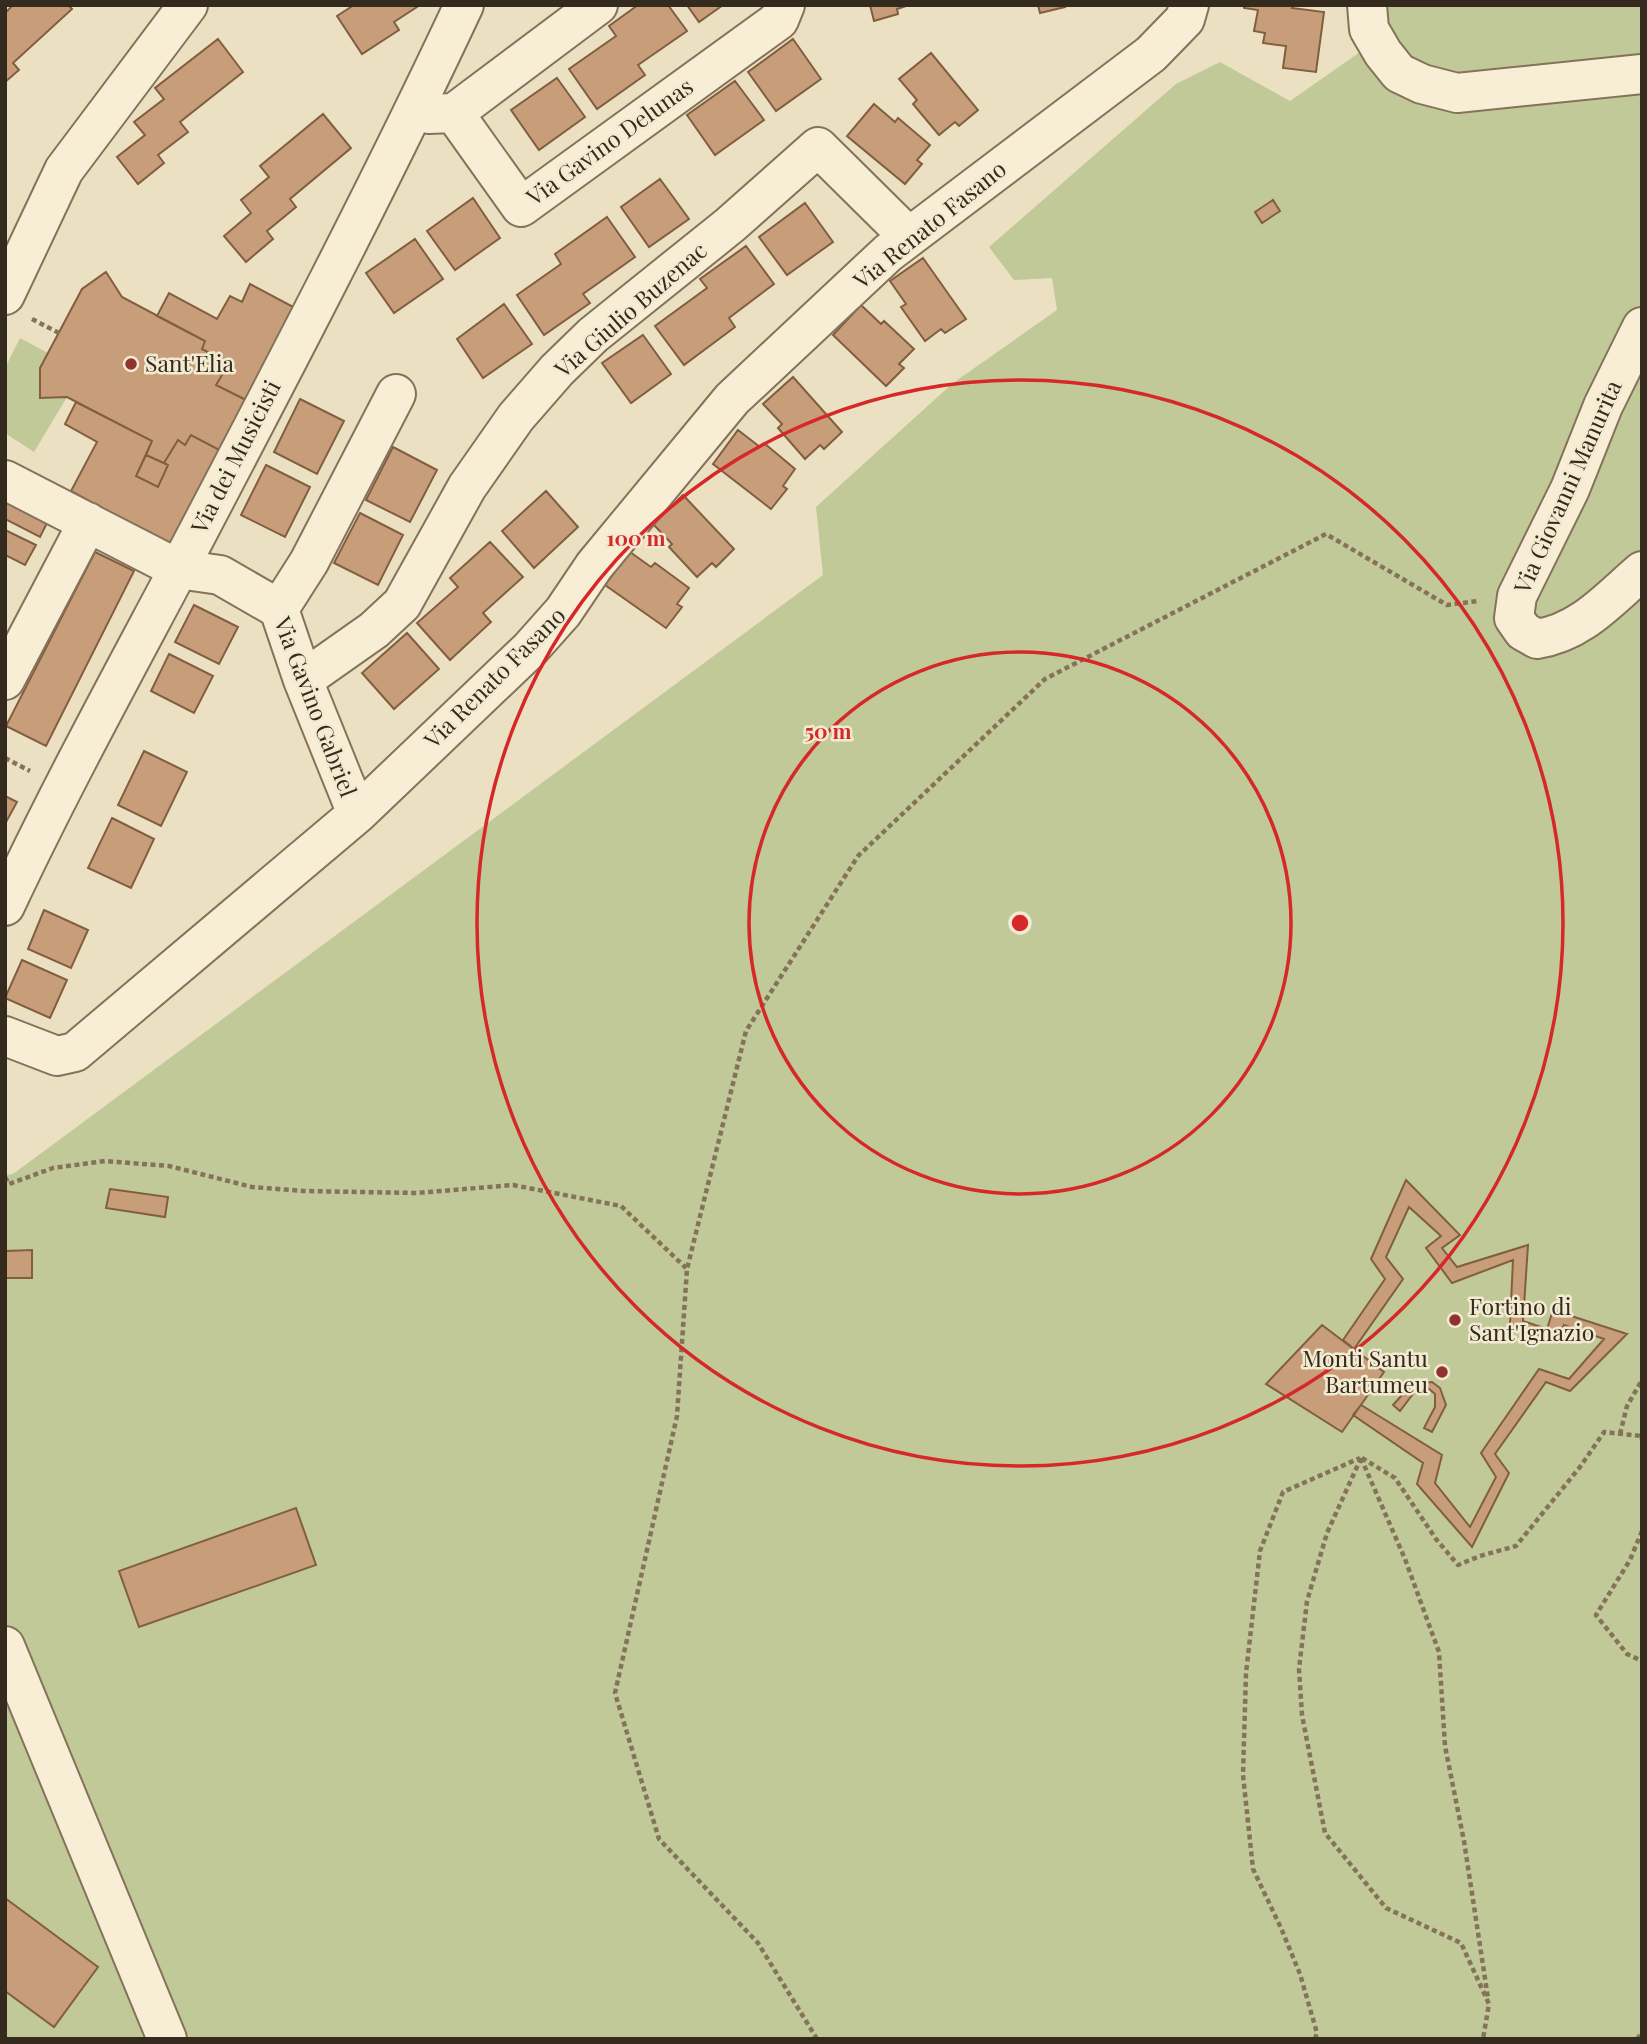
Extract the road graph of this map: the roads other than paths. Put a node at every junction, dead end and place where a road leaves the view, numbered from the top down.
1 (188, 5) edge
2 (464, 5) edge
3 (598, 5) edge
4 (785, 5) edge
5 (1189, 5) edge
6 (1367, 5) edge
7 (1642, 74) edge
8 (454, 113) junction
9 (413, 115) junction
10 (909, 237) junction
11 (15, 305) edge
12 (1642, 327) edge
13 (396, 394) dead end
14 (5, 480) edge
15 (88, 522) junction
16 (178, 569) junction
17 (1642, 571) edge
18 (279, 609) junction
19 (5, 680) edge
20 (303, 680) junction
21 (357, 814) junction
22 (5, 906) edge
23 (5, 1037) edge
24 (5, 1646) edge
25 (166, 2039) edge

1 - 11 street
2 - 9 street, Via dei Musicisti
3 - 8 street
4 - 8 street, Via Gavino Delunas
5 - 10 street, Via Renato Fasano
6 - 7 street
8 - 9 street
9 - 16 street, Via dei Musicisti
10 - 20 street, Via Giulio Buzenac
10 - 21 street, Via Renato Fasano
12 - 17 street, Via Giovanni Manurita
13 - 18 street
14 - 15 street, Via Gavino Gabriel
15 - 16 street, Via Gavino Gabriel
15 - 19 street
16 - 18 street, Via Gavino Gabriel
16 - 22 street, Via dei Musicisti
18 - 20 street, Via Gavino Gabriel
20 - 21 street, Via Gavino Gabriel
21 - 23 street, Via Renato Fasano
24 - 25 street

